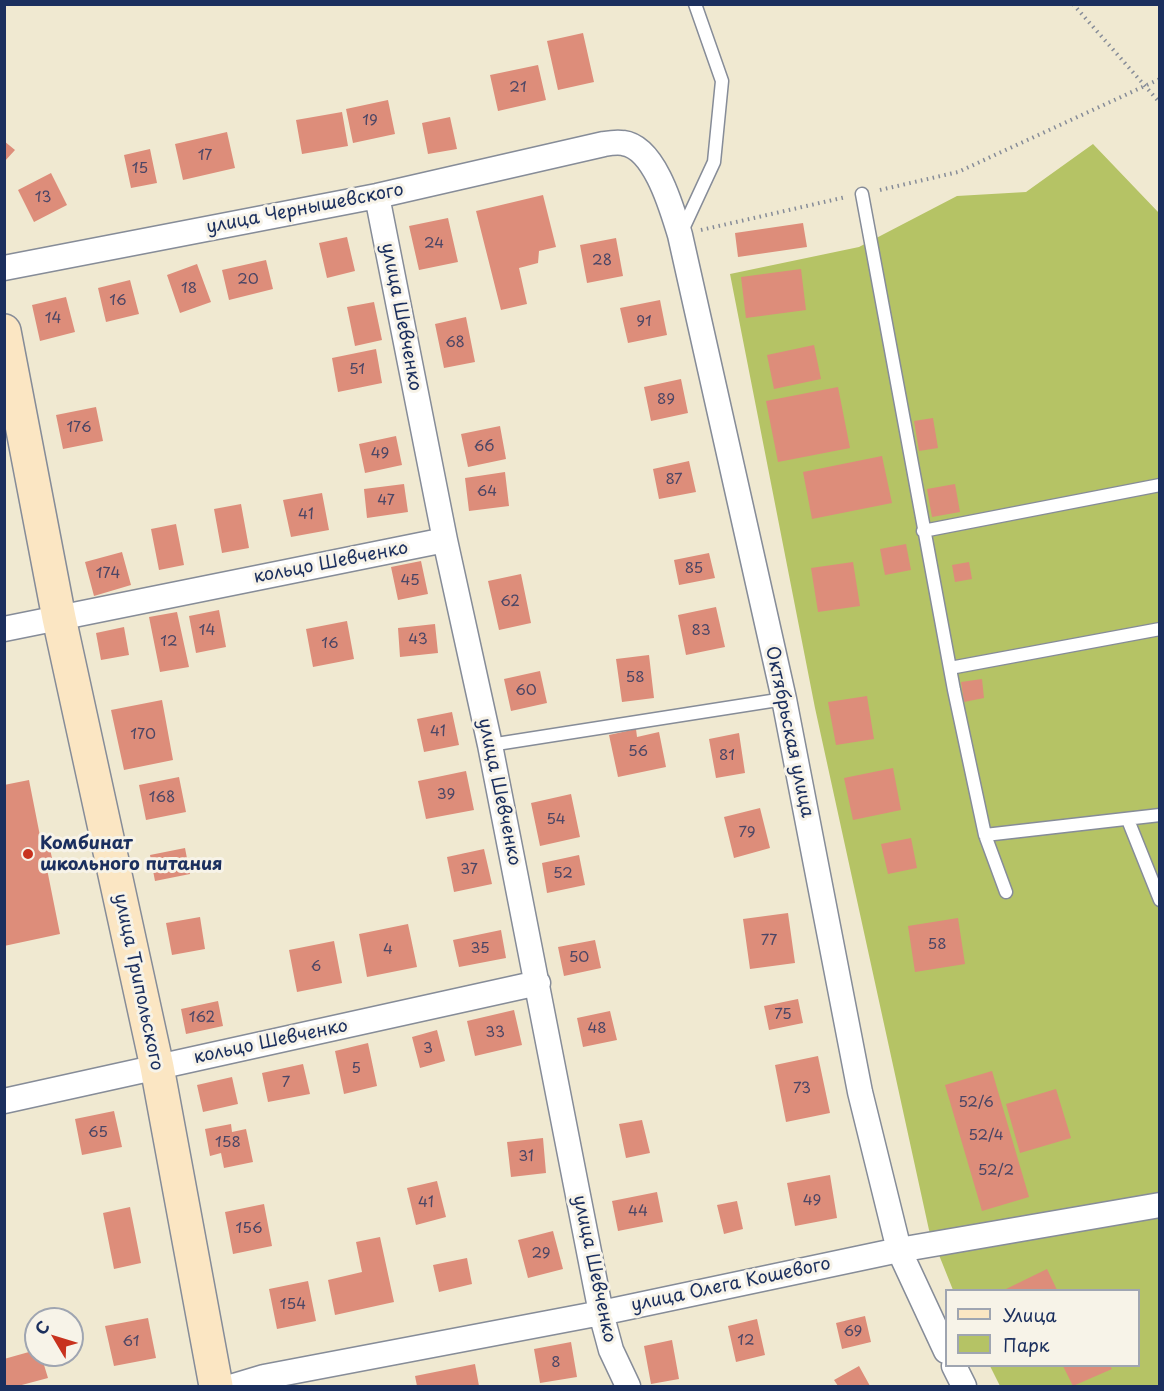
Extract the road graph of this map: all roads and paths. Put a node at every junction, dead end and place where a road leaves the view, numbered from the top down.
1 (695, 4) edge
2 (1073, 4) edge
3 (1160, 79) edge
4 (1143, 85) junction
5 (1160, 103) edge
6 (604, 144) joint
7 (862, 194) junction
8 (377, 196) junction
9 (680, 235) junction
10 (4, 268) edge
11 (4, 331) edge
12 (1160, 485) edge
13 (923, 531) junction
14 (445, 540) junction
15 (59, 618) junction
16 (4, 629) edge
17 (1160, 629) edge
18 (950, 668) junction
19 (784, 699) junction
20 (490, 745) junction
21 (1160, 815) edge
22 (1128, 820) junction
23 (986, 835) junction
24 (1006, 892) dead end
25 (1160, 900) edge
26 (538, 983) junction
27 (157, 1067) junction
28 (4, 1101) edge
29 (1160, 1205) edge
30 (900, 1250) junction
31 (601, 1312) junction
32 (945, 1349) edge
33 (955, 1367) edge
34 (216, 1386) edge
35 (234, 1386) edge
36 (628, 1386) edge
37 (964, 1386) edge

1 - 9 lane
2 - 4 path
3 - 4 path
4 - 5 path
4 - 7 path
6 - 8 street, улица Чернышевского
6 - 9 street, Октябрьская улица
7 - 9 path
7 - 13 lane
8 - 10 street, улица Чернышевского
8 - 14 street, улица Шевченко
9 - 19 street, Октябрьская улица
11 - 15 street, улица Трипольского
12 - 13 lane
13 - 18 lane
14 - 15 street, кольцо Шевченко
14 - 20 street, улица Шевченко
15 - 16 street, кольцо Шевченко
15 - 27 street, улица Трипольского
17 - 18 lane
18 - 23 lane
19 - 20 lane
19 - 30 street, Октябрьская улица
20 - 26 street, улица Шевченко
21 - 22 lane
22 - 23 lane
22 - 25 lane
23 - 24 lane
26 - 27 street, кольцо Шевченко
26 - 31 street, улица Шевченко
27 - 28 street, кольцо Шевченко
27 - 34 street, улица Трипольского
29 - 30 street, улица Олега Кошевого
30 - 31 street, улица Олега Кошевого
30 - 32 street, Октябрьская улица
31 - 35 street, улица Олега Кошевого
31 - 36 street, улица Шевченко
33 - 37 street

